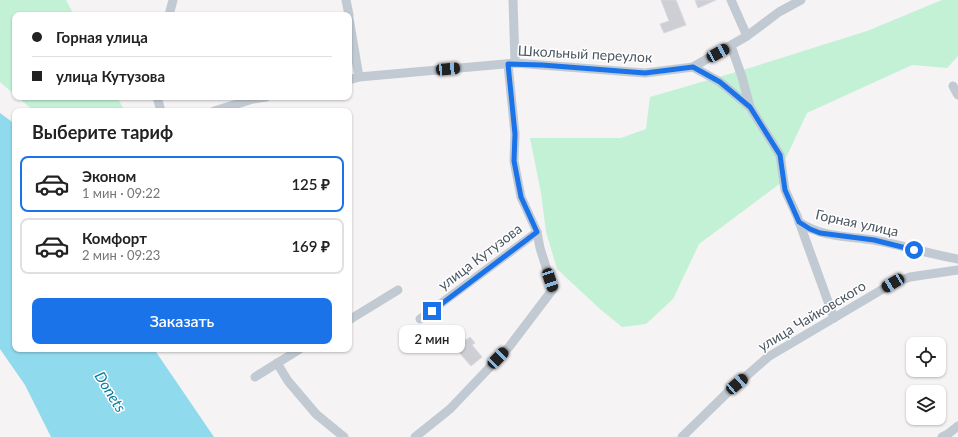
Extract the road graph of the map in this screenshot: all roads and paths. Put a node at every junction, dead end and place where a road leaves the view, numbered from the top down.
1 (173, 0) edge
2 (346, 0) edge
3 (513, 0) edge
4 (731, 0) edge
5 (801, 0) edge
6 (170, 12) edge
7 (348, 12) edge
8 (352, 34) edge
9 (747, 36) junction
10 (731, 46) junction
11 (512, 63) junction
12 (693, 67) junction
13 (359, 77) junction
14 (352, 79) edge
15 (953, 86) dead end
16 (958, 95) edge
17 (250, 100) edge
18 (750, 107) junction
19 (224, 108) edge
20 (799, 222) junction
21 (537, 232) junction
22 (958, 259) edge
23 (958, 270) edge
24 (398, 290) dead end
25 (352, 318) edge
26 (834, 318) junction
27 (420, 319) dead end
28 (295, 352) edge
29 (277, 363) junction
30 (255, 377) dead end
31 (958, 426) edge
32 (344, 437) edge
33 (414, 437) edge
34 (682, 437) edge
35 (942, 437) edge

1 - 6 street
2 - 7 street
3 - 11 street, улица Кутузова
4 - 9 street
5 - 9 street, Школьный переулок
8 - 13 street
9 - 10 street, Школьный переулок
10 - 12 street, Школьный переулок
10 - 18 street
11 - 12 street, Школьный переулок
11 - 13 street, Школьный переулок
11 - 21 street, улица Кутузова
12 - 18 street
13 - 14 street, Школьный переулок
15 - 16 street
17 - 19 street
18 - 20 street
20 - 22 street, Горная улица
20 - 26 street
21 - 27 street, улица Кутузова
21 - 33 street, улица Кутузова
23 - 26 street, улица Чайковского
24 - 25 street
26 - 34 street, улица Чайковского
28 - 29 street
29 - 30 street
29 - 32 street
31 - 35 street

